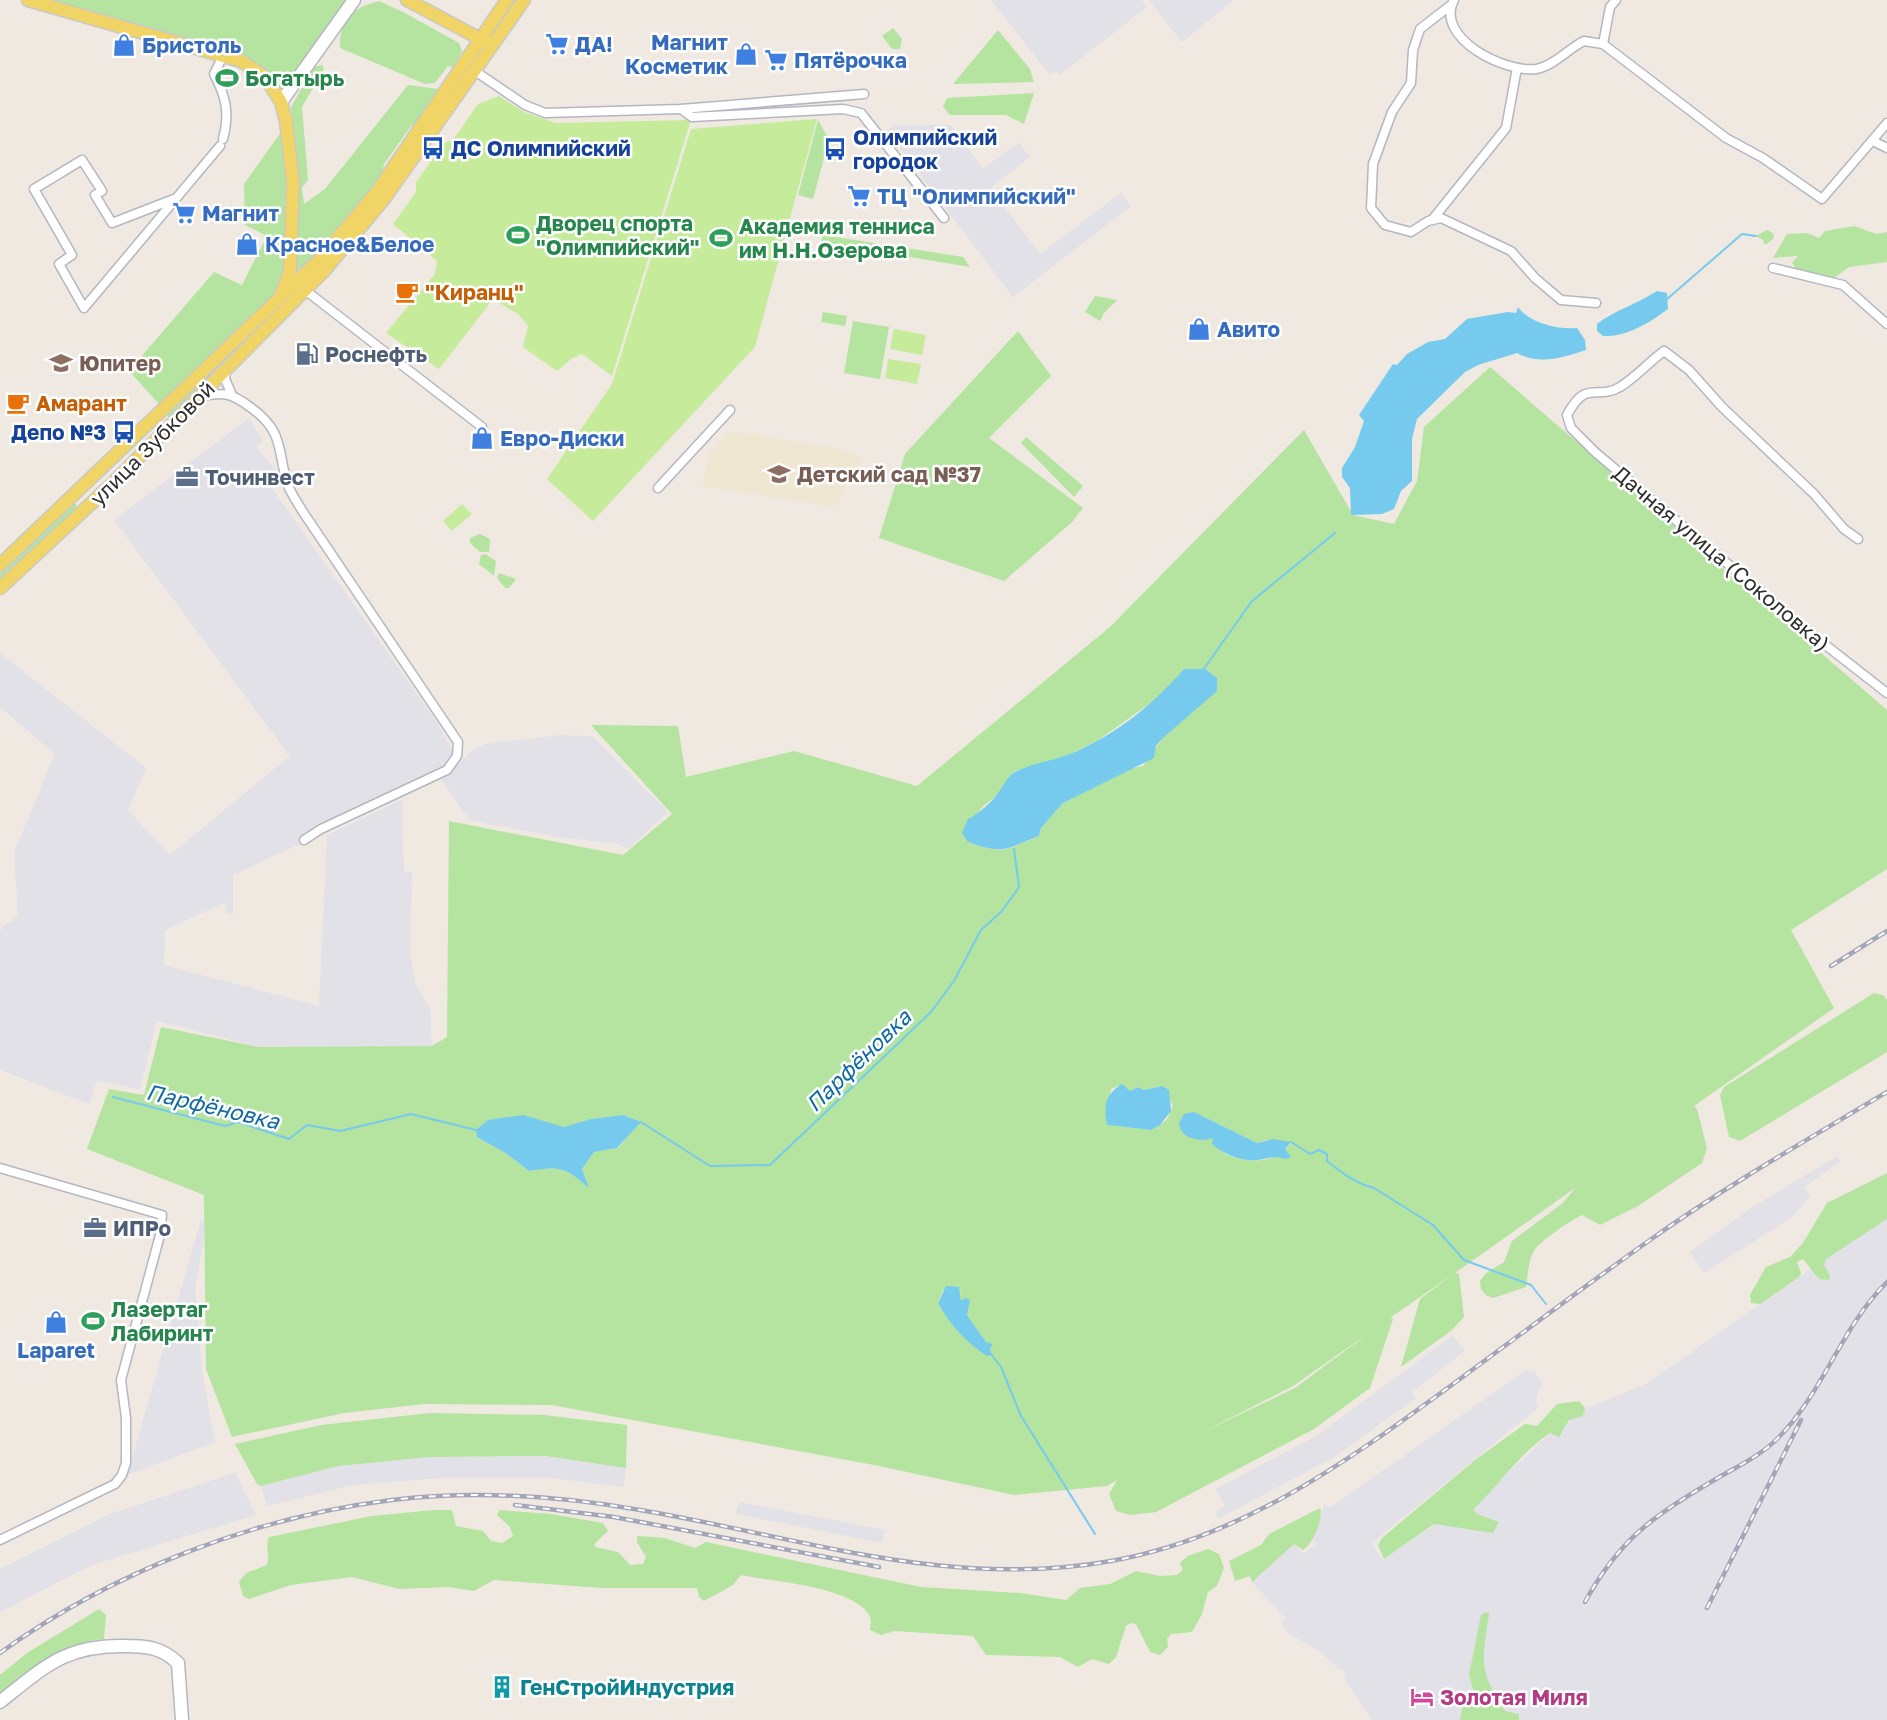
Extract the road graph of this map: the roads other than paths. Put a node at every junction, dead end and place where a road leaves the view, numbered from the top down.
1 (28, 0) edge
2 (354, 0) edge
3 (407, 0) edge
4 (507, 0) edge
5 (524, 0) edge
6 (1616, 0) edge
7 (1452, 3) edge
8 (487, 42) junction
9 (1603, 44) junction
10 (223, 56) junction
11 (1517, 68) junction
12 (475, 71) junction
13 (864, 94) dead end
14 (846, 97) junction
15 (281, 102) junction
16 (681, 109) junction
17 (843, 109) junction
18 (1887, 123) edge
19 (1873, 141) junction
20 (1887, 148) edge
21 (174, 199) junction
22 (944, 218) dead end
23 (1432, 220) junction
24 (1773, 268) dead end
25 (290, 271) junction
26 (299, 290) junction
27 (279, 299) junction
28 (1596, 303) dead end
29 (1887, 324) edge
30 (226, 370) junction
31 (232, 395) junction
32 (199, 398) junction
33 (163, 410) junction
34 (730, 410) dead end
35 (172, 424) junction
36 (482, 427) dead end
37 (99, 470) junction
38 (111, 485) junction
39 (82, 486) junction
40 (658, 488) dead end
41 (95, 499) junction
42 (69, 500) junction
43 (82, 512) junction
44 (1858, 539) dead end
45 (0, 565) edge
46 (0, 588) edge
47 (1887, 693) edge
48 (304, 840) dead end
49 (0, 1168) edge
50 (0, 1540) edge
51 (0, 1702) edge
52 (182, 1720) edge

1 - 10 main road
2 - 15 main road
3 - 8 main road
4 - 8 main road, улица Зубковой
5 - 8 main road, улица Зубковой
6 - 9 street
7 - 11 street
7 - 23 street
8 - 12 main road, улица Зубковой
8 - 26 main road, улица Зубковой
9 - 11 street
9 - 19 street
10 - 15 main road
10 - 21 street
11 - 23 street
12 - 16 street
12 - 26 main road, улица Зубковой
13 - 14 street
14 - 16 street
14 - 17 street
15 - 25 main road
16 - 17 street
17 - 22 street
18 - 19 street
19 - 20 street
21 - 21 street
23 - 28 street
24 - 29 street
25 - 26 main road
25 - 27 main road
26 - 27 main road, улица Зубковой
26 - 30 main road, улица Зубковой
26 - 36 street
27 - 33 main road, улица Зубковой
30 - 31 street
30 - 32 main road, улица Зубковой
31 - 32 street
31 - 48 street
32 - 35 main road, улица Зубковой
33 - 35 main road
33 - 37 main road, улица Зубковой
34 - 40 street
35 - 38 main road, улица Зубковой
37 - 38 main road
37 - 39 main road, улица Зубковой
38 - 41 main road, улица Зубковой
39 - 41 main road
39 - 42 main road, улица Зубковой
41 - 43 main road, улица Зубковой
42 - 43 main road
42 - 45 main road, улица Зубковой
43 - 46 main road, улица Зубковой
44 - 47 street, Дачная улица (Соколовка)
49 - 50 street
51 - 52 main road

